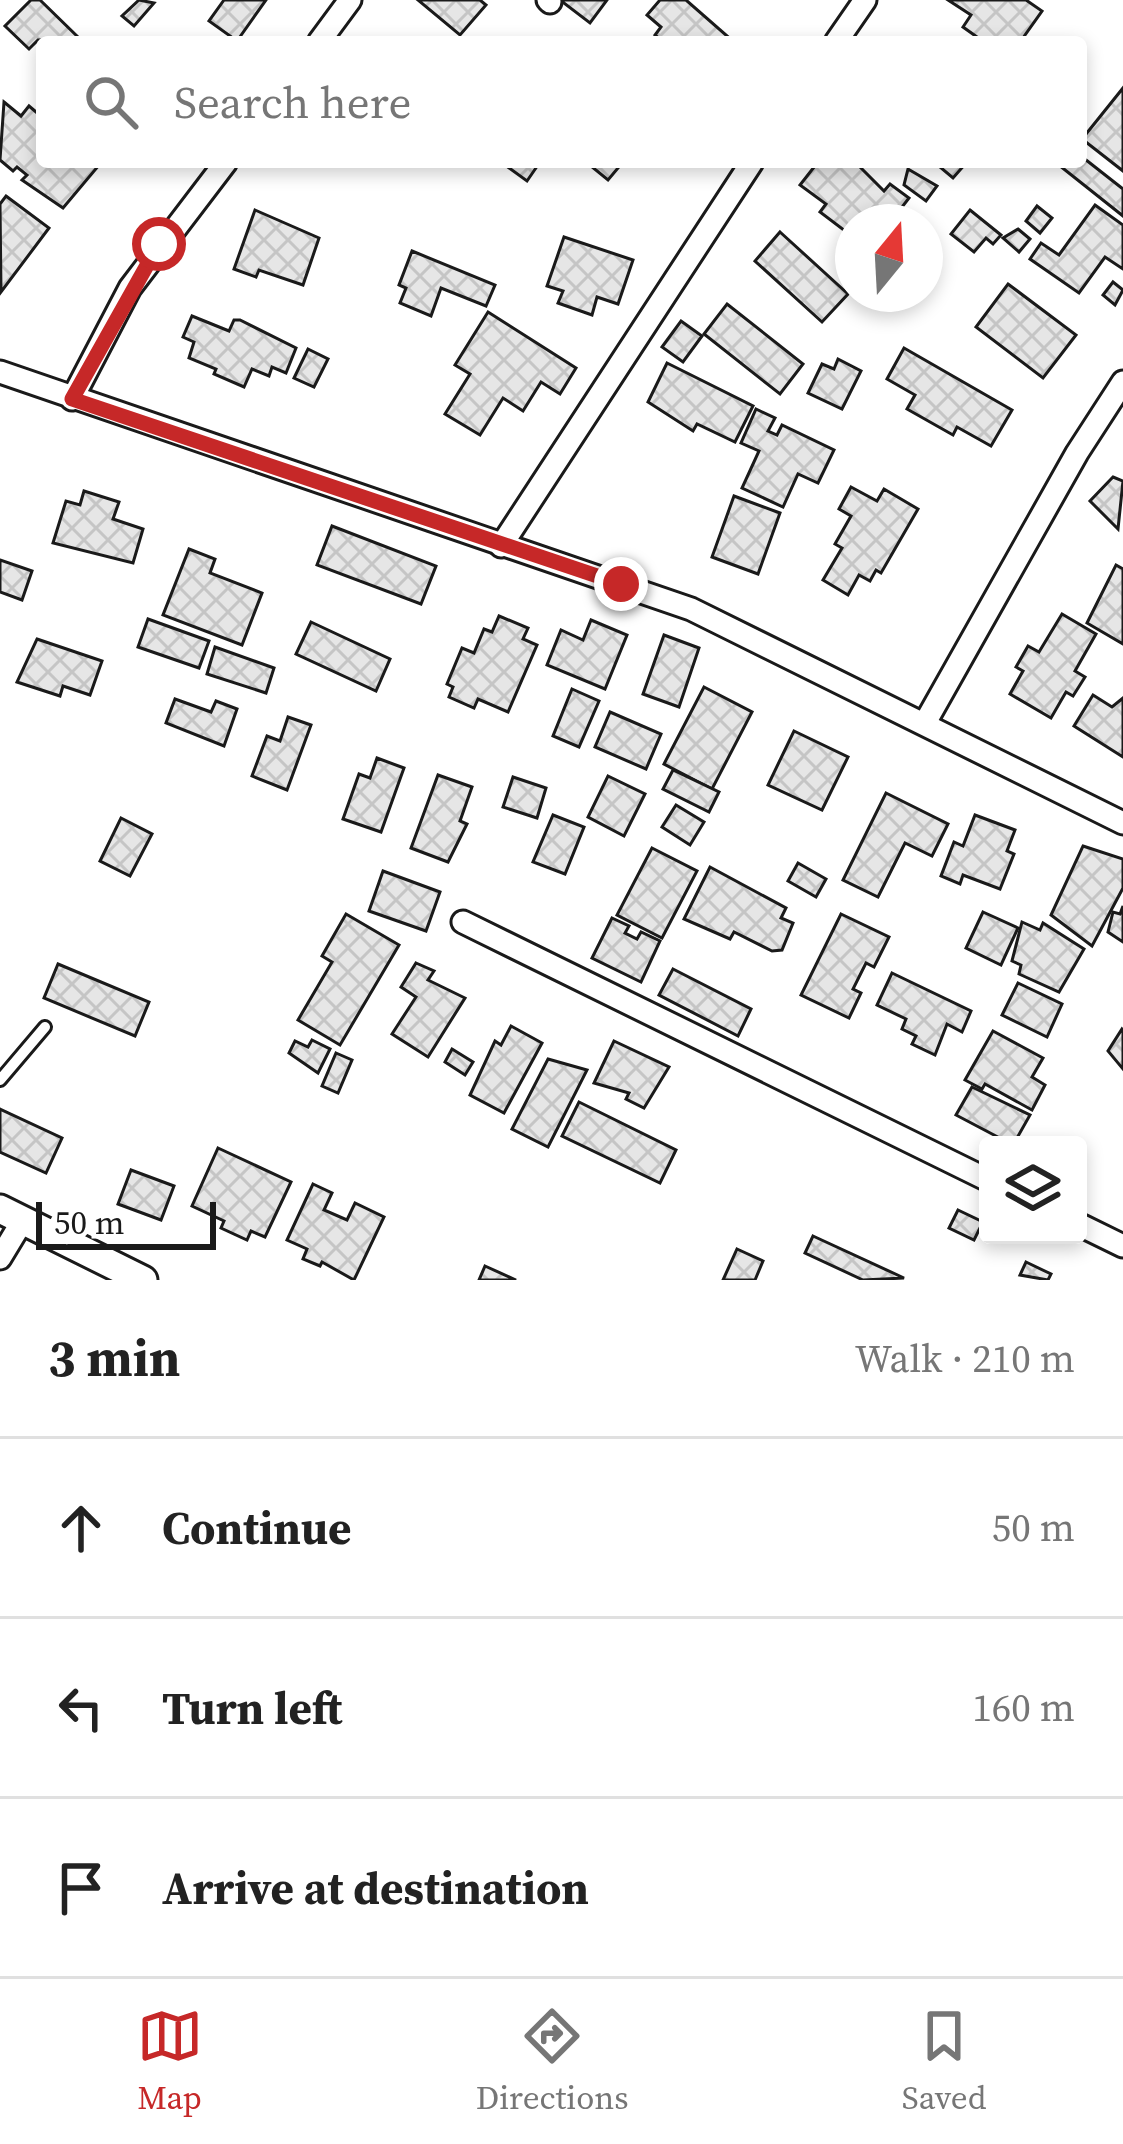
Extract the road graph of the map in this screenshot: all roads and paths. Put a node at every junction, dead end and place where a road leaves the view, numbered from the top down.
1 (350, 0) edge
2 (865, 0) edge
3 (323, 36) edge
4 (840, 36) edge
5 (221, 168) edge
6 (748, 168) edge
7 (0, 372) edge
8 (1123, 382) edge
9 (72, 399) junction
10 (501, 546) junction
11 (926, 721) junction
12 (1123, 823) edge
13 (464, 922) dead end
14 (45, 1027) dead end
15 (0, 1080) edge
16 (979, 1176) edge
17 (11, 1215) edge
18 (1087, 1228) edge
19 (1123, 1246) edge
20 (0, 1258) edge
21 (143, 1280) edge

1 - 3 street
2 - 4 street
5 - 9 street
6 - 10 street
7 - 9 street
8 - 11 street
9 - 10 street
10 - 11 street
11 - 12 street
13 - 16 street
14 - 15 lane
17 - 20 street
17 - 21 street
18 - 19 street

